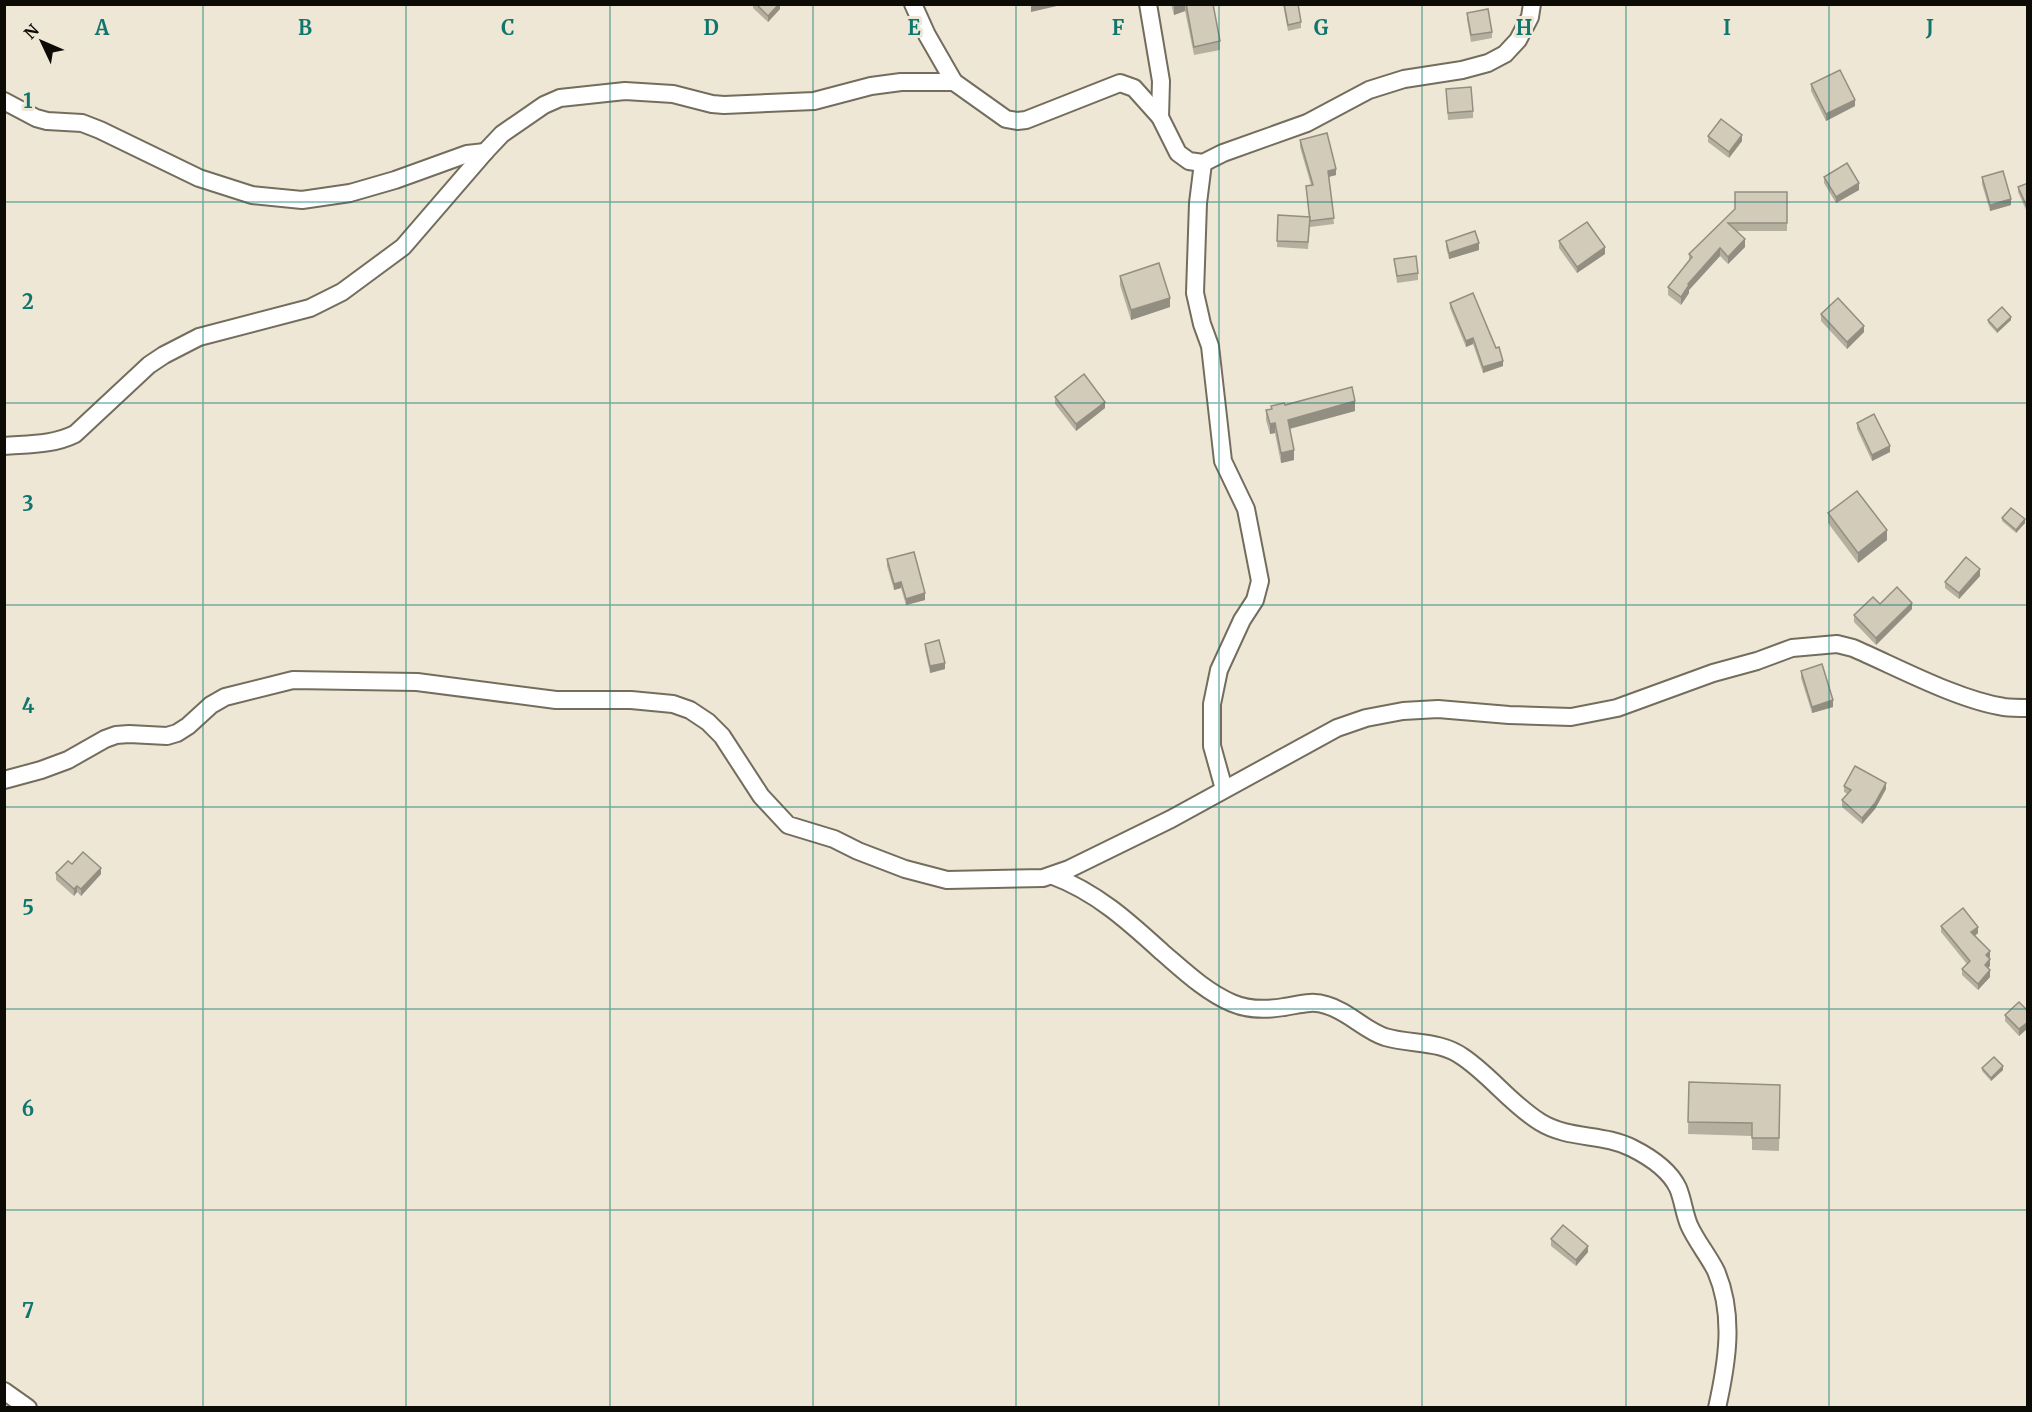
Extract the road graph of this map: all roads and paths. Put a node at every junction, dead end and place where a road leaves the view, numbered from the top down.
1 (913, 4) edge
2 (1148, 4) edge
3 (1532, 4) edge
4 (954, 82) junction
5 (4, 101) edge
6 (1160, 117) junction
7 (485, 152) junction
8 (1203, 163) junction
9 (4, 446) edge
10 (2028, 708) edge
11 (4, 780) edge
12 (1224, 789) junction
13 (1053, 876) junction
14 (4, 1391) edge
15 (28, 1407) edge
16 (1717, 1407) edge

1 - 4 street
2 - 6 street
3 - 8 street
4 - 6 street
4 - 7 street
5 - 7 street
6 - 8 street
7 - 9 street
8 - 12 street
10 - 12 street
11 - 13 street
12 - 13 street
13 - 16 street
14 - 15 street

